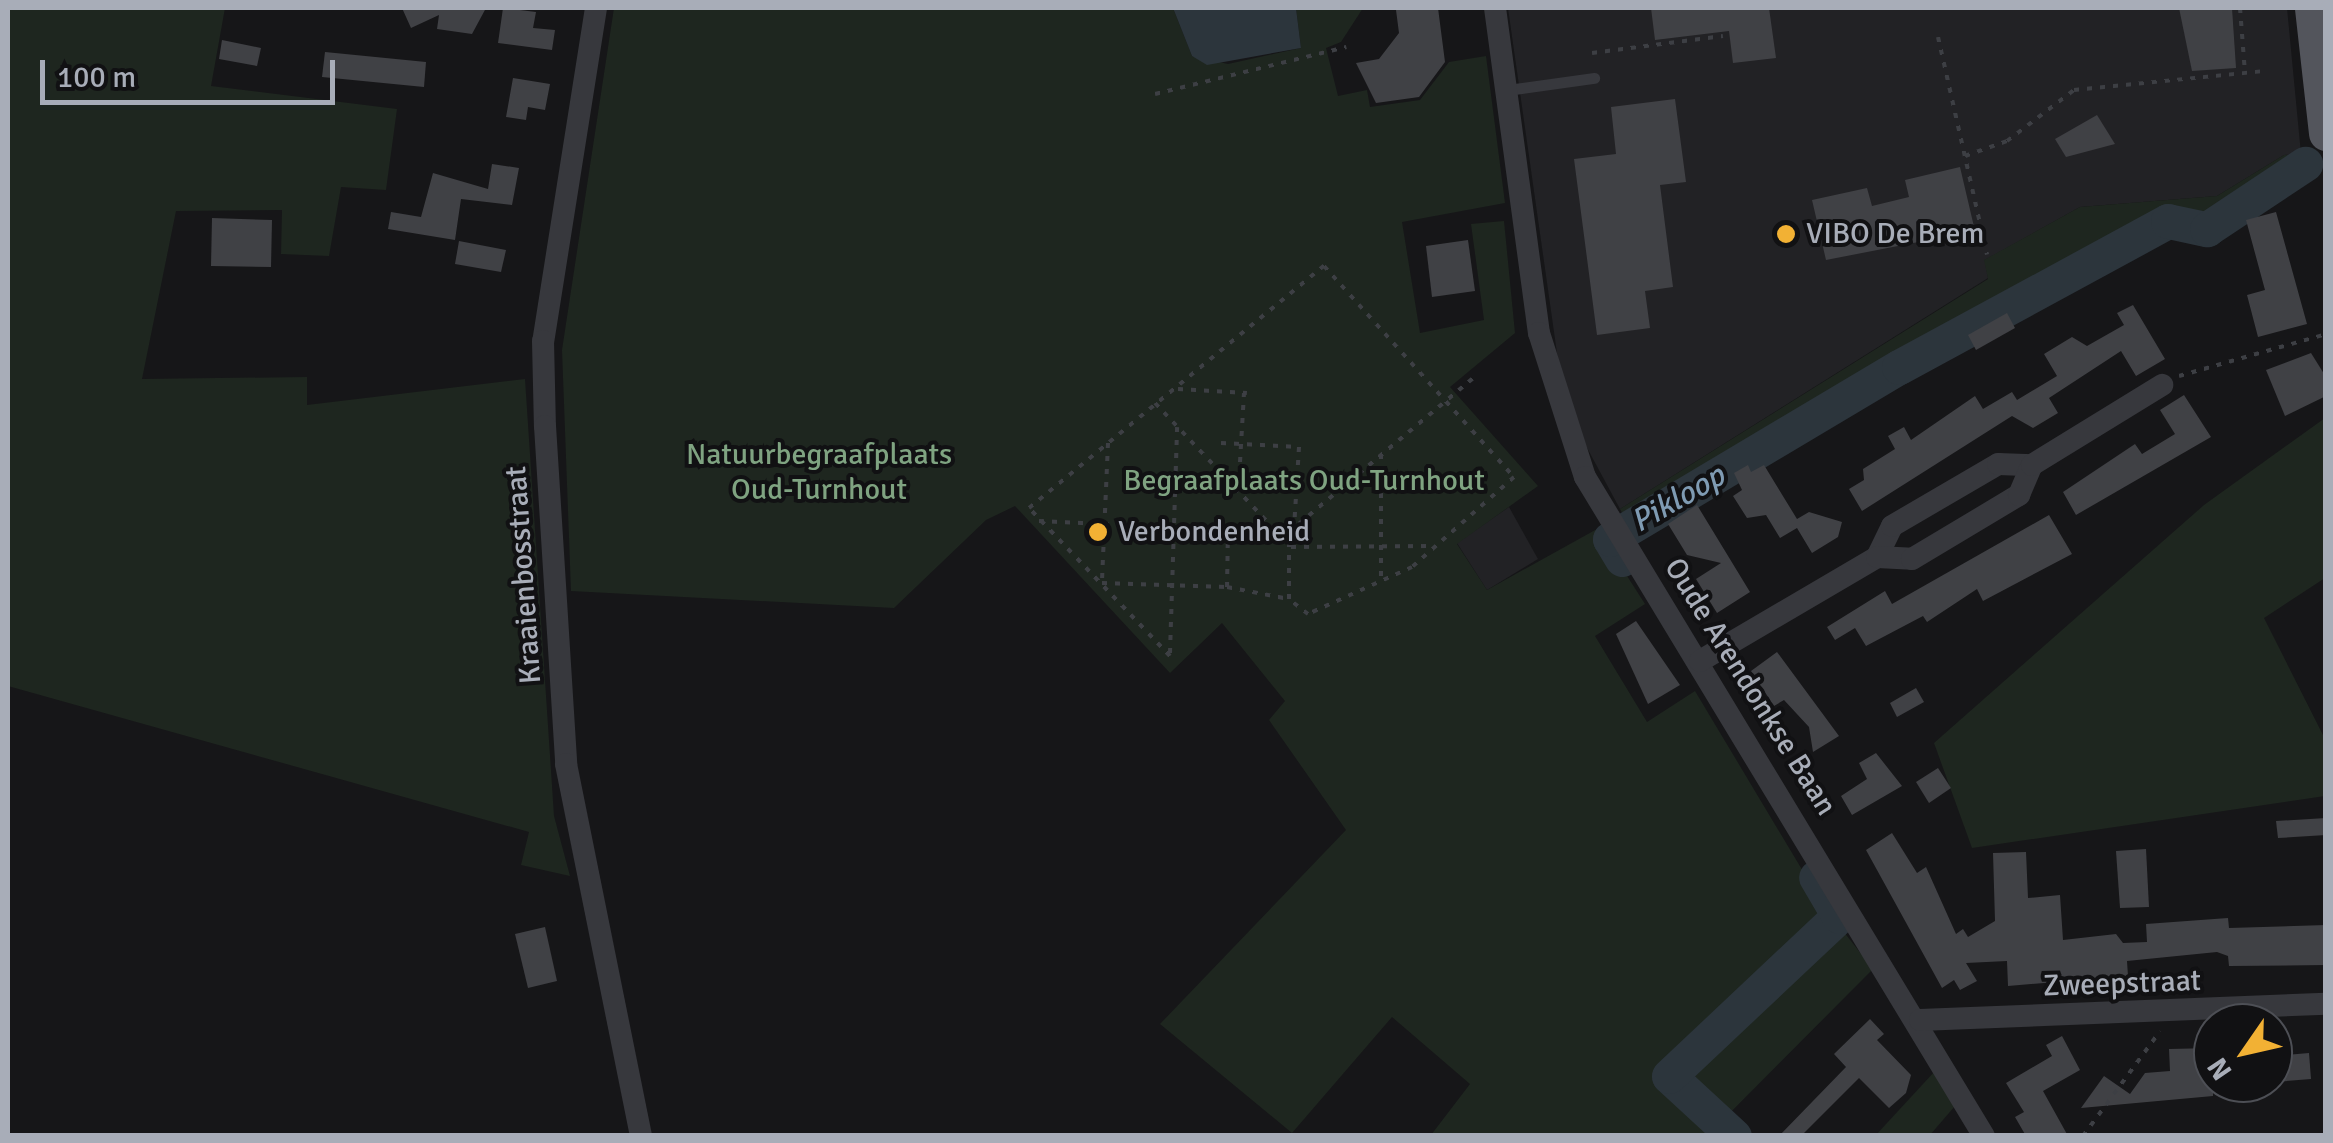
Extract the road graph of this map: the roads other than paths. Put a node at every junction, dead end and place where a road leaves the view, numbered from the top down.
1 (596, 8) edge
2 (1496, 8) edge
3 (2312, 8) edge
4 (1594, 78) dead end
5 (1507, 90) junction
6 (2326, 133) edge
7 (2162, 386) road end
8 (2032, 465) junction
9 (1877, 557) junction
10 (1700, 660) junction
11 (2326, 1004) edge
12 (1920, 1020) junction
13 (641, 1136) edge
14 (1984, 1136) edge

1 - 13 street, Kraaienbosstraat
2 - 5 street, Oude Arendonkse Baan
3 - 6 main road
4 - 5 lane
5 - 10 street, Oude Arendonkse Baan
7 - 8 street
8 - 9 street
8 - 9 street
9 - 10 street
10 - 12 street, Oude Arendonkse Baan
11 - 12 street, Zweepstraat
12 - 14 street, Oude Arendonkse Baan

